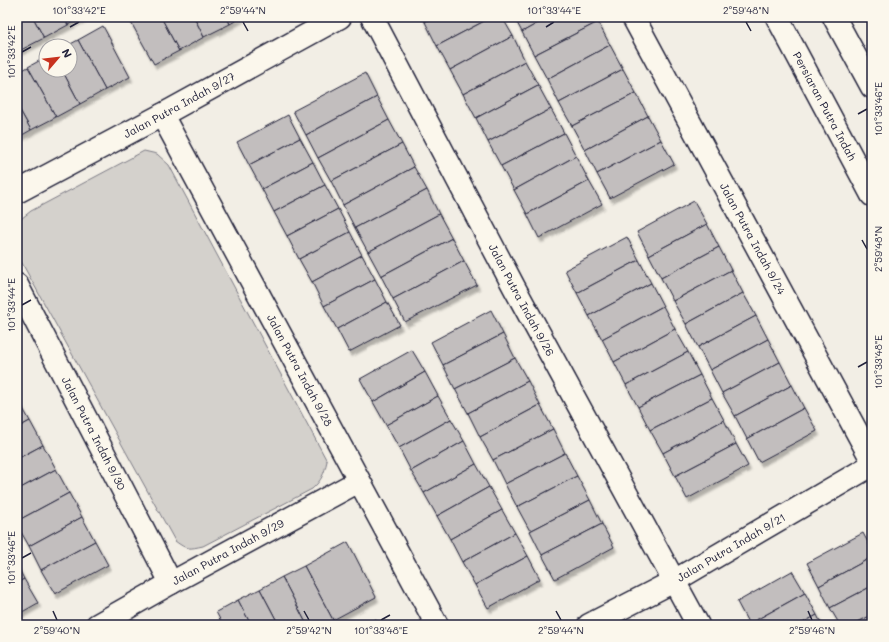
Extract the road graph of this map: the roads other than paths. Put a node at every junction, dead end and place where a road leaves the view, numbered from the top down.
1 (340, 17) edge
2 (372, 17) edge
3 (633, 17) edge
4 (777, 17) edge
5 (834, 17) edge
6 (872, 88) edge
7 (162, 115) junction
8 (17, 192) edge
9 (872, 195) edge
10 (17, 285) edge
11 (872, 460) edge
12 (872, 465) edge
13 (360, 481) junction
14 (674, 581) junction
15 (172, 583) junction
16 (97, 625) edge
17 (438, 625) edge
18 (589, 625) edge
19 (698, 625) edge

1 - 7 street, Jalan Putra Indah 9/27
2 - 14 street, Jalan Putra Indah 9/26
3 - 11 street, Jalan Putra Indah 9/24
4 - 9 street, Persiaran Putra Indah
5 - 6 street
7 - 8 street, Jalan Putra Indah 9/27
7 - 13 street, Jalan Putra Indah 9/28
10 - 15 street, Jalan Putra Indah 9/30
12 - 14 street, Jalan Putra Indah 9/21
13 - 15 street, Jalan Putra Indah 9/29
13 - 17 street, Jalan Putra Indah 9/28
14 - 18 street, Jalan Putra Indah 9/21
14 - 19 street, Jalan Putra Indah 9/26
15 - 16 street, Jalan Putra Indah 9/29

